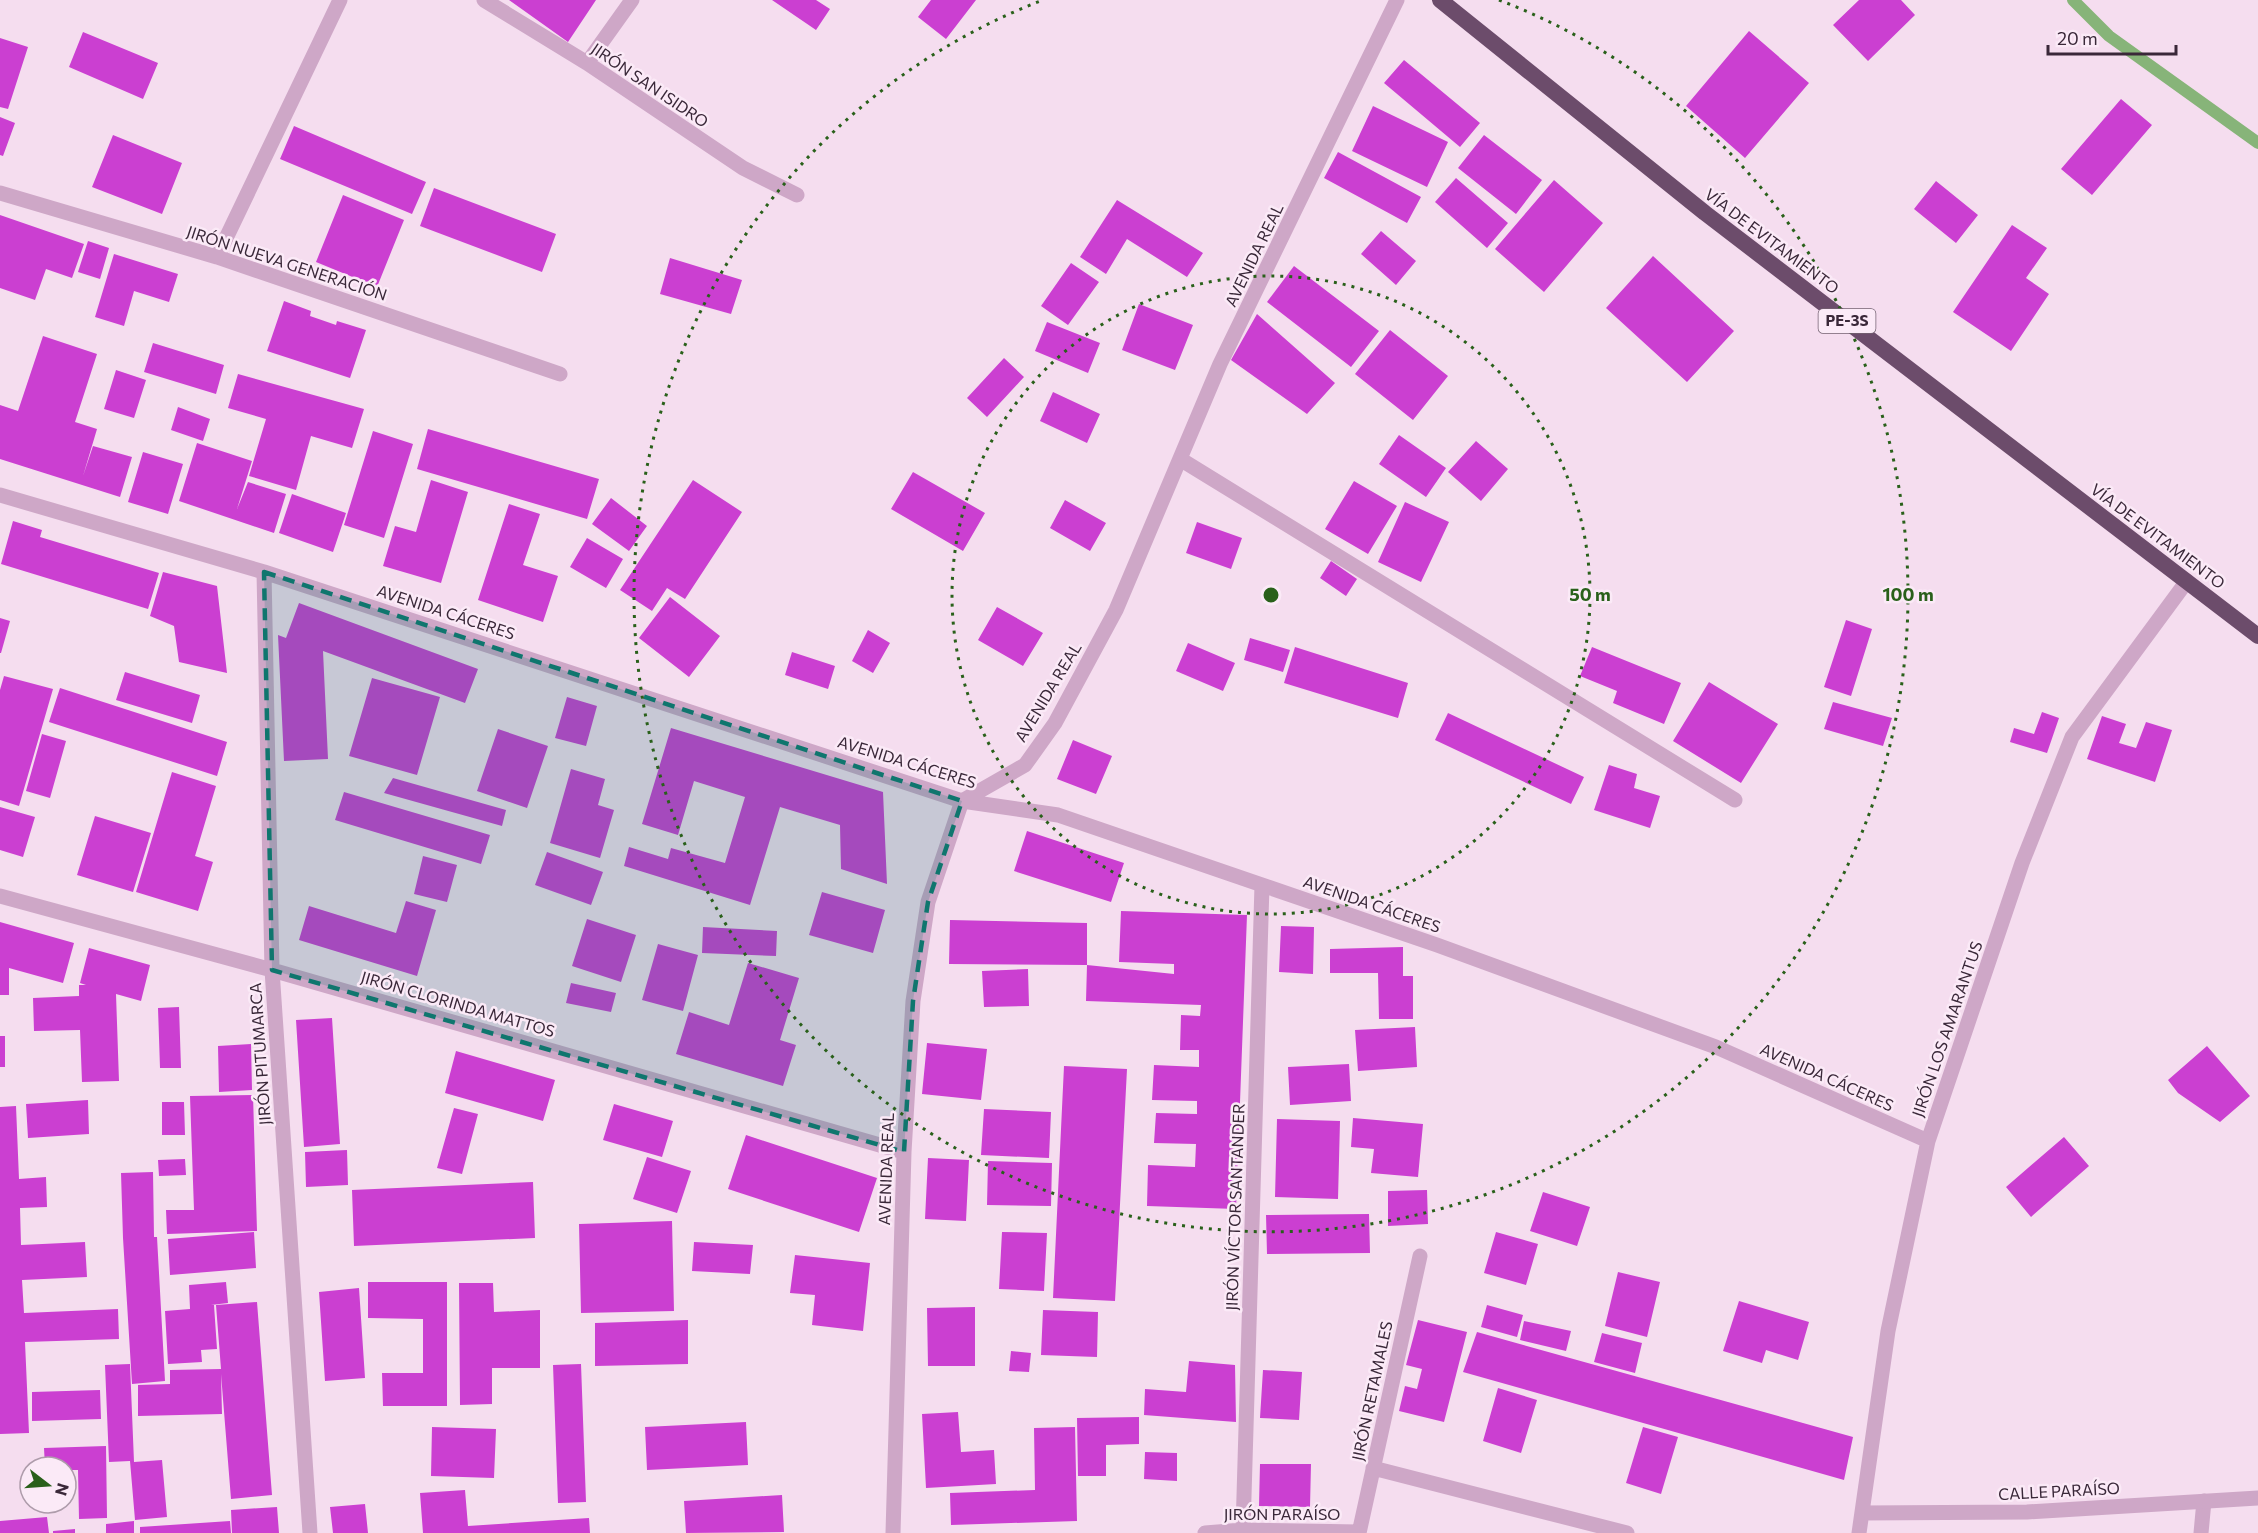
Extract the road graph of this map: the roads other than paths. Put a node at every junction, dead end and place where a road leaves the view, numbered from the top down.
1 (340, 0) edge
2 (484, 0) edge
3 (632, 0) edge
4 (1397, 0) edge
5 (1440, 0) edge
6 (587, 63) junction
7 (0, 193) edge
8 (797, 195) dead end
9 (217, 257) junction
10 (560, 374) dead end
11 (1180, 459) junction
12 (0, 495) edge
13 (264, 572) junction
14 (2187, 581) junction
15 (2258, 636) edge
16 (1734, 800) dead end
17 (962, 801) junction
18 (1262, 885) junction
19 (0, 896) edge
20 (272, 970) junction
21 (1928, 1141) junction
22 (904, 1152) junction
23 (1420, 1256) dead end
24 (1373, 1468) junction
25 (2258, 1498) edge
26 (2204, 1501) junction
27 (1862, 1512) junction
28 (1243, 1530) junction
29 (310, 1533) edge
30 (893, 1533) edge
31 (1205, 1533) edge
32 (1359, 1533) edge
33 (1627, 1533) edge
34 (1859, 1533) edge
35 (2202, 1533) edge

1 - 9 street
2 - 6 street, JIRÓN SAN ISIDRO
3 - 6 street
4 - 11 street, AVENIDA REAL
5 - 14 highway, VÍA DE EVITAMIENTO / PE-3S
6 - 8 street, JIRÓN SAN ISIDRO
7 - 9 street, JIRÓN NUEVA GENERACIÓN
9 - 10 street, JIRÓN NUEVA GENERACIÓN
11 - 16 street
11 - 17 street, AVENIDA REAL
12 - 13 street, AVENIDA CÁCERES
13 - 17 street, AVENIDA CÁCERES
13 - 20 street, JIRÓN PITUMARCA
14 - 15 highway, VÍA DE EVITAMIENTO / PE-3S
14 - 21 street, JIRÓN LOS AMARANTUS
17 - 18 street, AVENIDA CÁCERES
17 - 22 street, AVENIDA REAL
18 - 21 street, AVENIDA CÁCERES
18 - 28 street, JIRÓN VÍCTOR SANTANDER
19 - 20 street, JIRÓN CLORINDA MATTOS
20 - 22 street, JIRÓN CLORINDA MATTOS
20 - 29 street, JIRÓN PITUMARCA
21 - 27 street, JIRÓN LOS AMARANTUS
22 - 30 street, AVENIDA REAL
23 - 24 street, JIRÓN RETAMALES
24 - 32 street, JIRÓN RETAMALES
24 - 33 street
25 - 26 street, CALLE PARAÍSO
26 - 27 street, CALLE PARAÍSO
26 - 35 street
27 - 34 street, JIRÓN LOS AMARANTUS
28 - 31 street, JIRÓN PARAÍSO
28 - 32 street, JIRÓN PARAÍSO

